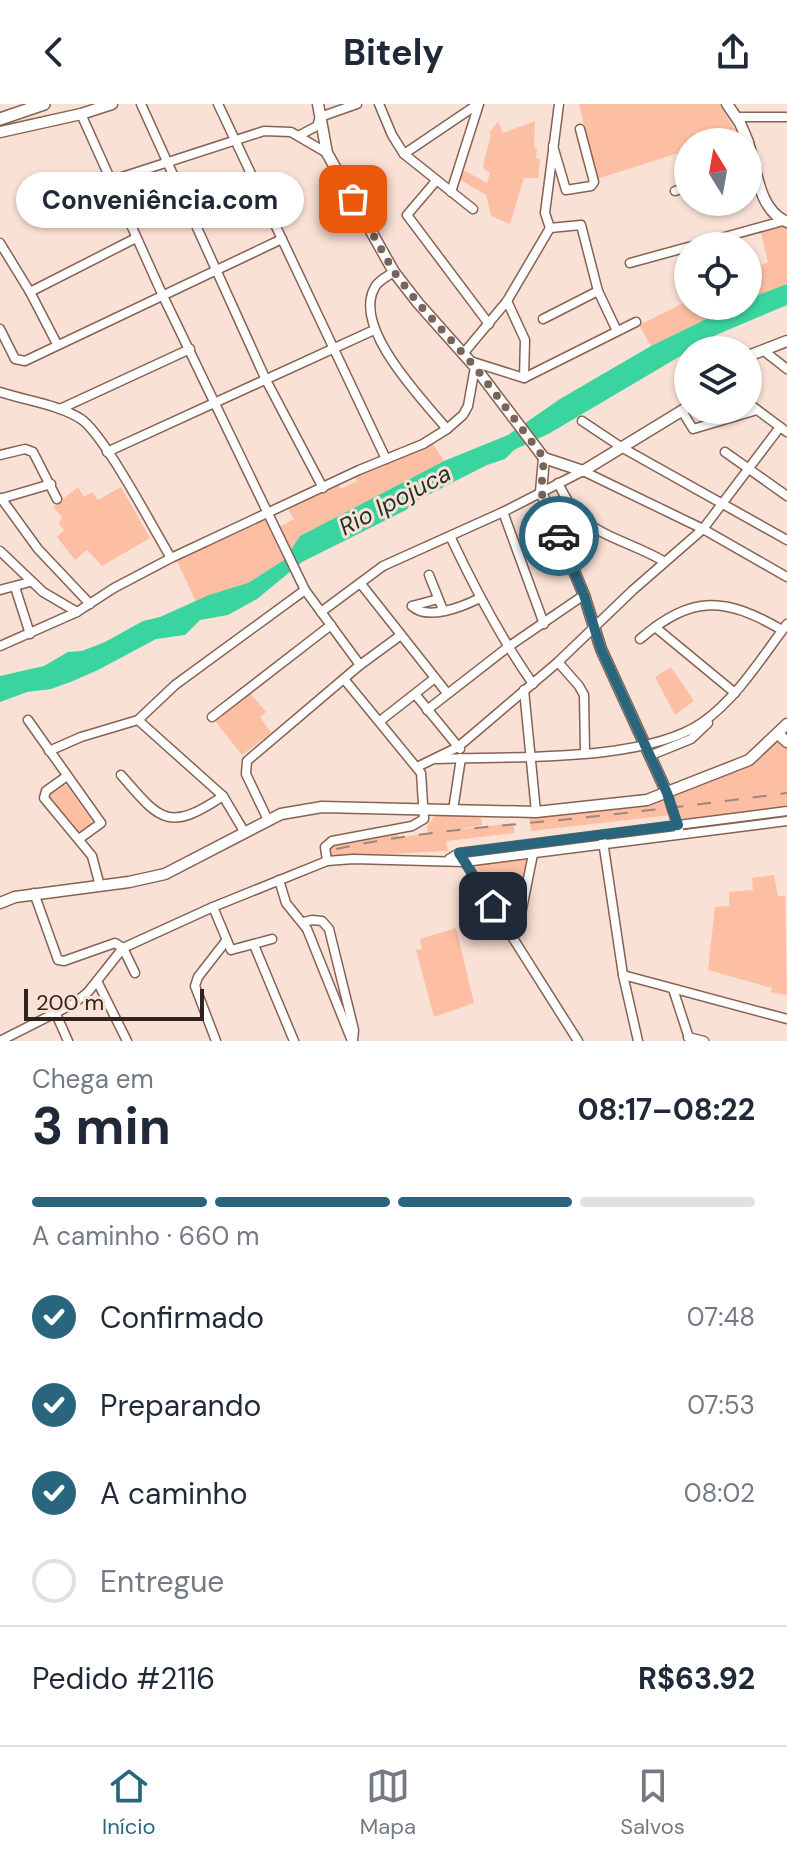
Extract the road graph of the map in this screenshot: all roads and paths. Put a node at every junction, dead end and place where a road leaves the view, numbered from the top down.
1 (44, 104) edge
2 (112, 104) edge
3 (141, 104) edge
4 (218, 104) edge
5 (318, 104) edge
6 (357, 104) edge
7 (379, 104) edge
8 (479, 104) edge
9 (559, 104) edge
10 (727, 104) edge
11 (784, 104) edge
12 (470, 107) edge
13 (81, 114) junction
14 (320, 117) junction
15 (737, 117) junction
16 (785, 117) edge
17 (0, 119) edge
18 (742, 128) edge
19 (580, 129) dead end
20 (0, 132) edge
21 (299, 135) junction
22 (234, 140) junction
23 (553, 146) junction
24 (327, 153) junction
25 (404, 154) junction
26 (167, 161) junction
27 (112, 179) junction
28 (436, 181) junction
29 (451, 192) junction
30 (762, 192) edge
31 (51, 200) dead end
32 (473, 209) dead end
33 (785, 221) edge
34 (550, 228) junction
35 (743, 232) edge
36 (136, 238) junction
37 (282, 239) junction
38 (0, 243) edge
39 (674, 251) edge
40 (630, 263) dead end
41 (216, 270) junction
42 (394, 272) junction
43 (598, 291) junction
44 (30, 292) junction
45 (163, 296) junction
46 (507, 301) junction
47 (543, 319) dead end
48 (636, 322) dead end
49 (489, 324) junction
50 (0, 329) edge
51 (374, 330) junction
52 (617, 331) junction
53 (787, 341) edge
54 (57, 344) junction
55 (333, 348) junction
56 (190, 349) junction
57 (764, 351) joint
58 (469, 361) junction
59 (787, 369) edge
60 (524, 378) junction
61 (266, 380) junction
62 (0, 392) edge
63 (215, 405) junction
64 (60, 409) junction
65 (762, 414) edge
66 (674, 416) edge
67 (582, 421) dead end
68 (690, 424) edge
69 (711, 424) edge
70 (447, 429) junction
71 (784, 429) edge
72 (621, 447) junction
73 (107, 452) junction
74 (725, 452) dead end
75 (0, 455) edge
76 (544, 458) junction
77 (386, 459) junction
78 (749, 470) junction
79 (583, 471) junction
80 (558, 483) junction
81 (51, 484) junction
82 (323, 488) junction
83 (541, 492) junction
84 (787, 496) edge
85 (0, 498) edge
86 (57, 499) dead end
87 (722, 503) junction
88 (503, 512) junction
89 (268, 514) junction
90 (703, 529) junction
91 (450, 536) junction
92 (787, 540) edge
93 (0, 551) edge
94 (171, 558) junction
95 (665, 562) junction
96 (429, 575) dead end
97 (787, 577) edge
98 (30, 582) junction
99 (361, 584) junction
100 (15, 587) junction
101 (0, 590) edge
102 (305, 590) junction
103 (584, 595) junction
104 (480, 598) junction
105 (438, 599) junction
106 (90, 604) junction
107 (443, 610) junction
108 (77, 612) junction
109 (321, 612) junction
110 (544, 624) junction
111 (331, 625) junction
112 (655, 627) junction
113 (784, 627) edge
114 (593, 628) junction
115 (30, 634) junction
116 (401, 635) junction
117 (640, 639) dead end
118 (0, 646) edge
119 (508, 647) junction
120 (558, 662) junction
121 (360, 665) junction
122 (435, 678) junction
123 (344, 679) junction
124 (533, 684) junction
125 (524, 690) junction
126 (447, 693) junction
127 (735, 693) junction
128 (415, 694) junction
129 (427, 710) junction
130 (212, 717) dead end
131 (28, 720) dead end
132 (138, 720) junction
133 (380, 721) junction
134 (787, 724) edge
135 (778, 734) junction
136 (787, 742) edge
137 (458, 747) junction
138 (49, 751) junction
139 (647, 751) junction
140 (585, 752) junction
141 (464, 758) junction
142 (531, 758) junction
143 (432, 759) junction
144 (417, 767) junction
145 (121, 775) dead end
146 (67, 776) junction
147 (667, 793) junction
148 (223, 796) junction
149 (424, 809) junction
150 (453, 810) junction
151 (787, 811) edge
152 (536, 812) junction
153 (740, 817) junction
154 (268, 820) junction
155 (787, 821) edge
156 (678, 825) junction
157 (741, 828) junction
158 (245, 833) junction
159 (680, 835) junction
160 (79, 839) junction
161 (603, 841) junction
162 (550, 847) junction
163 (500, 853) junction
164 (533, 854) junction
165 (462, 858) junction
166 (327, 861) junction
167 (279, 880) junction
168 (100, 886) junction
169 (34, 893) junction
170 (0, 903) edge
171 (213, 907) junction
172 (304, 922) junction
173 (507, 928) junction
174 (272, 939) dead end
175 (226, 941) junction
176 (254, 945) junction
177 (123, 948) junction
178 (335, 954) junction
179 (319, 957) junction
180 (135, 973) dead end
181 (623, 975) junction
182 (97, 981) junction
183 (673, 989) junction
184 (56, 1014) junction
185 (787, 1019) edge
186 (689, 1039) edge
187 (0, 1041) edge
188 (68, 1041) edge
189 (127, 1041) edge
190 (216, 1041) edge
191 (294, 1041) edge
192 (353, 1041) edge
193 (578, 1041) edge
194 (638, 1041) edge
195 (704, 1041) edge

1 - 17 highway
2 - 13 main road
3 - 26 street
4 - 22 street
5 - 14 main road
6 - 14 street
7 - 25 street
8 - 12 street
8 - 29 street
9 - 23 street
10 - 15 main road
11 - 16 street
12 - 25 street
13 - 20 main road
13 - 27 street
14 - 21 street
14 - 24 main road
15 - 16 street
15 - 18 main road
19 - 23 street
21 - 22 street
21 - 24 street
22 - 26 street
22 - 37 street
23 - 34 street
24 - 42 main road
25 - 28 street
26 - 27 street
26 - 41 street
27 - 31 street
27 - 36 street
28 - 29 street
28 - 49 street
29 - 32 street
30 - 33 main road
33 - 35 street
34 - 43 street
34 - 46 street
36 - 44 street
36 - 45 street
37 - 41 street
37 - 55 street
38 - 44 street
39 - 40 street
41 - 45 street
41 - 61 street
42 - 51 street
42 - 58 main road
43 - 47 street
43 - 52 street
44 - 54 street
45 - 54 street
45 - 56 street
46 - 49 street
46 - 60 street
48 - 52 street
49 - 58 street
50 - 54 street
51 - 55 street
51 - 70 street
52 - 60 street
53 - 57 main road
55 - 61 street
55 - 77 street
56 - 63 street
56 - 64 street
57 - 59 street
58 - 60 street
58 - 70 street
58 - 76 main road
61 - 63 street
61 - 82 street
62 - 64 street
63 - 73 street
63 - 89 street
64 - 73 street
65 - 71 street
66 - 72 main road
67 - 72 street
68 - 69 street
70 - 77 street
71 - 78 street
72 - 79 main road
72 - 87 street
73 - 94 street
74 - 78 street
75 - 81 street
76 - 79 main road
76 - 83 main road
77 - 82 street
78 - 84 street
78 - 87 street
79 - 80 street
79 - 90 street
80 - 83 street
80 - 95 street
81 - 85 street
81 - 86 street
82 - 89 street
83 - 88 street
83 - 103 main road
85 - 106 street
87 - 90 street
87 - 92 street
88 - 91 street
88 - 110 street
89 - 94 street
89 - 102 street
90 - 95 street
90 - 97 street
91 - 99 street
91 - 104 street
93 - 98 street
94 - 106 street
95 - 114 street
96 - 105 street
98 - 100 street
98 - 108 street
99 - 109 street
99 - 116 street
100 - 101 street
100 - 115 street
102 - 109 street
102 - 132 street
103 - 110 street
103 - 114 main road
104 - 107 street
104 - 119 street
105 - 107 street
105 - 107 street
106 - 108 street
108 - 115 street
109 - 111 street
110 - 119 street
111 - 121 street
111 - 130 street
112 - 113 street
112 - 117 street
112 - 127 street
113 - 127 street
114 - 120 street
114 - 139 main road
115 - 118 street
116 - 121 street
116 - 122 street
119 - 124 street
119 - 126 street
120 - 124 street
120 - 140 street
121 - 123 street
122 - 126 street
122 - 128 street
123 - 133 street
123 - 154 street
124 - 125 street
125 - 137 street
125 - 142 street
126 - 129 street
127 - 139 street
128 - 129 street
128 - 133 street
129 - 137 street
131 - 138 street
132 - 138 street
132 - 148 street
133 - 144 street
134 - 135 main road
135 - 136 main road
135 - 147 main road
137 - 141 street
137 - 143 street
138 - 146 street
139 - 140 street
139 - 147 main road
140 - 142 street
141 - 142 street
141 - 143 street
141 - 150 street
142 - 152 street
143 - 144 street
144 - 149 street
145 - 148 street
146 - 160 street
146 - 160 street
147 - 152 main road
147 - 156 street
148 - 158 street
149 - 150 main road
149 - 154 main road
149 - 166 street
150 - 152 main road
151 - 153 street
153 - 156 street
153 - 157 street
154 - 158 main road
155 - 157 street
156 - 159 street
156 - 161 street
157 - 159 street
158 - 168 main road
159 - 161 street
160 - 168 street
161 - 162 street
161 - 181 street
162 - 163 street
162 - 164 street
163 - 164 street
163 - 165 street
164 - 173 street
165 - 166 street
165 - 173 street
166 - 167 street
167 - 171 street
167 - 172 street
168 - 169 main road
169 - 170 main road
169 - 177 street
171 - 175 street
171 - 177 street
172 - 178 street
172 - 179 street
173 - 193 street
174 - 176 street
175 - 176 street
175 - 190 street
176 - 191 street
177 - 180 street
177 - 182 street
178 - 179 street
178 - 192 street
179 - 192 street
181 - 183 street
181 - 194 street
182 - 184 street
182 - 189 street
183 - 185 street
183 - 186 street
184 - 187 street
184 - 188 street
186 - 195 street

